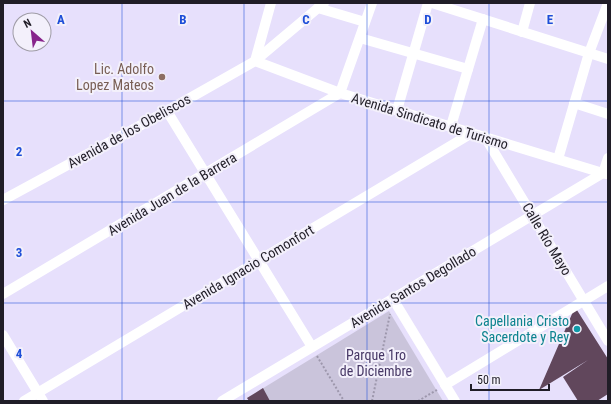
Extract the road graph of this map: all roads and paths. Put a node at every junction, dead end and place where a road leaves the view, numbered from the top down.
1 (272, 3) edge
2 (372, 3) edge
3 (428, 3) edge
4 (432, 3) edge
5 (530, 3) edge
6 (608, 3) edge
7 (321, 6) edge
8 (452, 6) edge
9 (483, 19) junction
10 (365, 22) junction
11 (522, 32) junction
12 (360, 38) junction
13 (414, 53) junction
14 (588, 53) junction
15 (608, 59) edge
16 (255, 61) junction
17 (468, 69) junction
18 (340, 93) junction
19 (574, 103) junction
20 (397, 110) junction
21 (167, 111) junction
22 (608, 114) edge
23 (451, 126) junction
24 (472, 133) junction
25 (485, 137) junction
26 (608, 158) edge
27 (558, 159) junction
28 (206, 173) junction
29 (606, 174) edge
30 (3, 200) edge
31 (532, 216) junction
32 (259, 260) junction
33 (608, 286) edge
34 (3, 294) edge
35 (393, 299) junction
36 (584, 301) junction
37 (3, 335) edge
38 (608, 341) edge
39 (312, 348) junction
40 (445, 385) junction
41 (41, 397) edge
42 (235, 398) edge
43 (24, 401) edge
44 (222, 401) edge
45 (344, 401) edge
46 (372, 401) edge
47 (418, 401) edge
48 (455, 401) edge

1 - 16 street
2 - 10 street
3 - 13 street
4 - 8 street
5 - 11 street
6 - 14 street
7 - 10 street
7 - 16 street, Avenida de los Obeliscos
8 - 9 street
9 - 11 street
9 - 17 street
10 - 12 street
11 - 14 street
12 - 13 street
12 - 18 street
13 - 17 street
13 - 20 street
14 - 15 street
14 - 19 street
16 - 18 street, Avenida Sindicato de Turismo
16 - 21 street, Avenida de los Obeliscos
17 - 23 street
18 - 20 street, Avenida Sindicato de Turismo
18 - 28 street, Avenida Juan de la Barrera
19 - 22 street
19 - 27 street
20 - 23 street, Avenida Sindicato de Turismo
21 - 28 street
21 - 30 street, Avenida de los Obeliscos
23 - 24 street, Avenida Sindicato de Turismo
24 - 25 street, Avenida Sindicato de Turismo
24 - 32 street, Avenida Ignacio Comonfort
25 - 27 street, Avenida Sindicato de Turismo
25 - 31 street, Calle Río Mayo
26 - 29 street
27 - 29 street, Avenida Sindicato de Turismo
28 - 32 street
28 - 34 street, Avenida Juan de la Barrera
29 - 31 street, Avenida Santos Degollado
31 - 35 street, Avenida Santos Degollado
31 - 36 street, Calle Río Mayo
32 - 39 street
32 - 41 street, Avenida Ignacio Comonfort
33 - 36 street
35 - 39 street, Avenida Santos Degollado
35 - 40 street
35 - 46 path
36 - 38 street, Calle Río Mayo
36 - 40 street
37 - 41 street
39 - 42 street, Avenida Santos Degollado
39 - 45 path
40 - 47 path
40 - 48 street
41 - 43 street, Avenida Ignacio Comonfort
42 - 44 street, Avenida Santos Degollado

